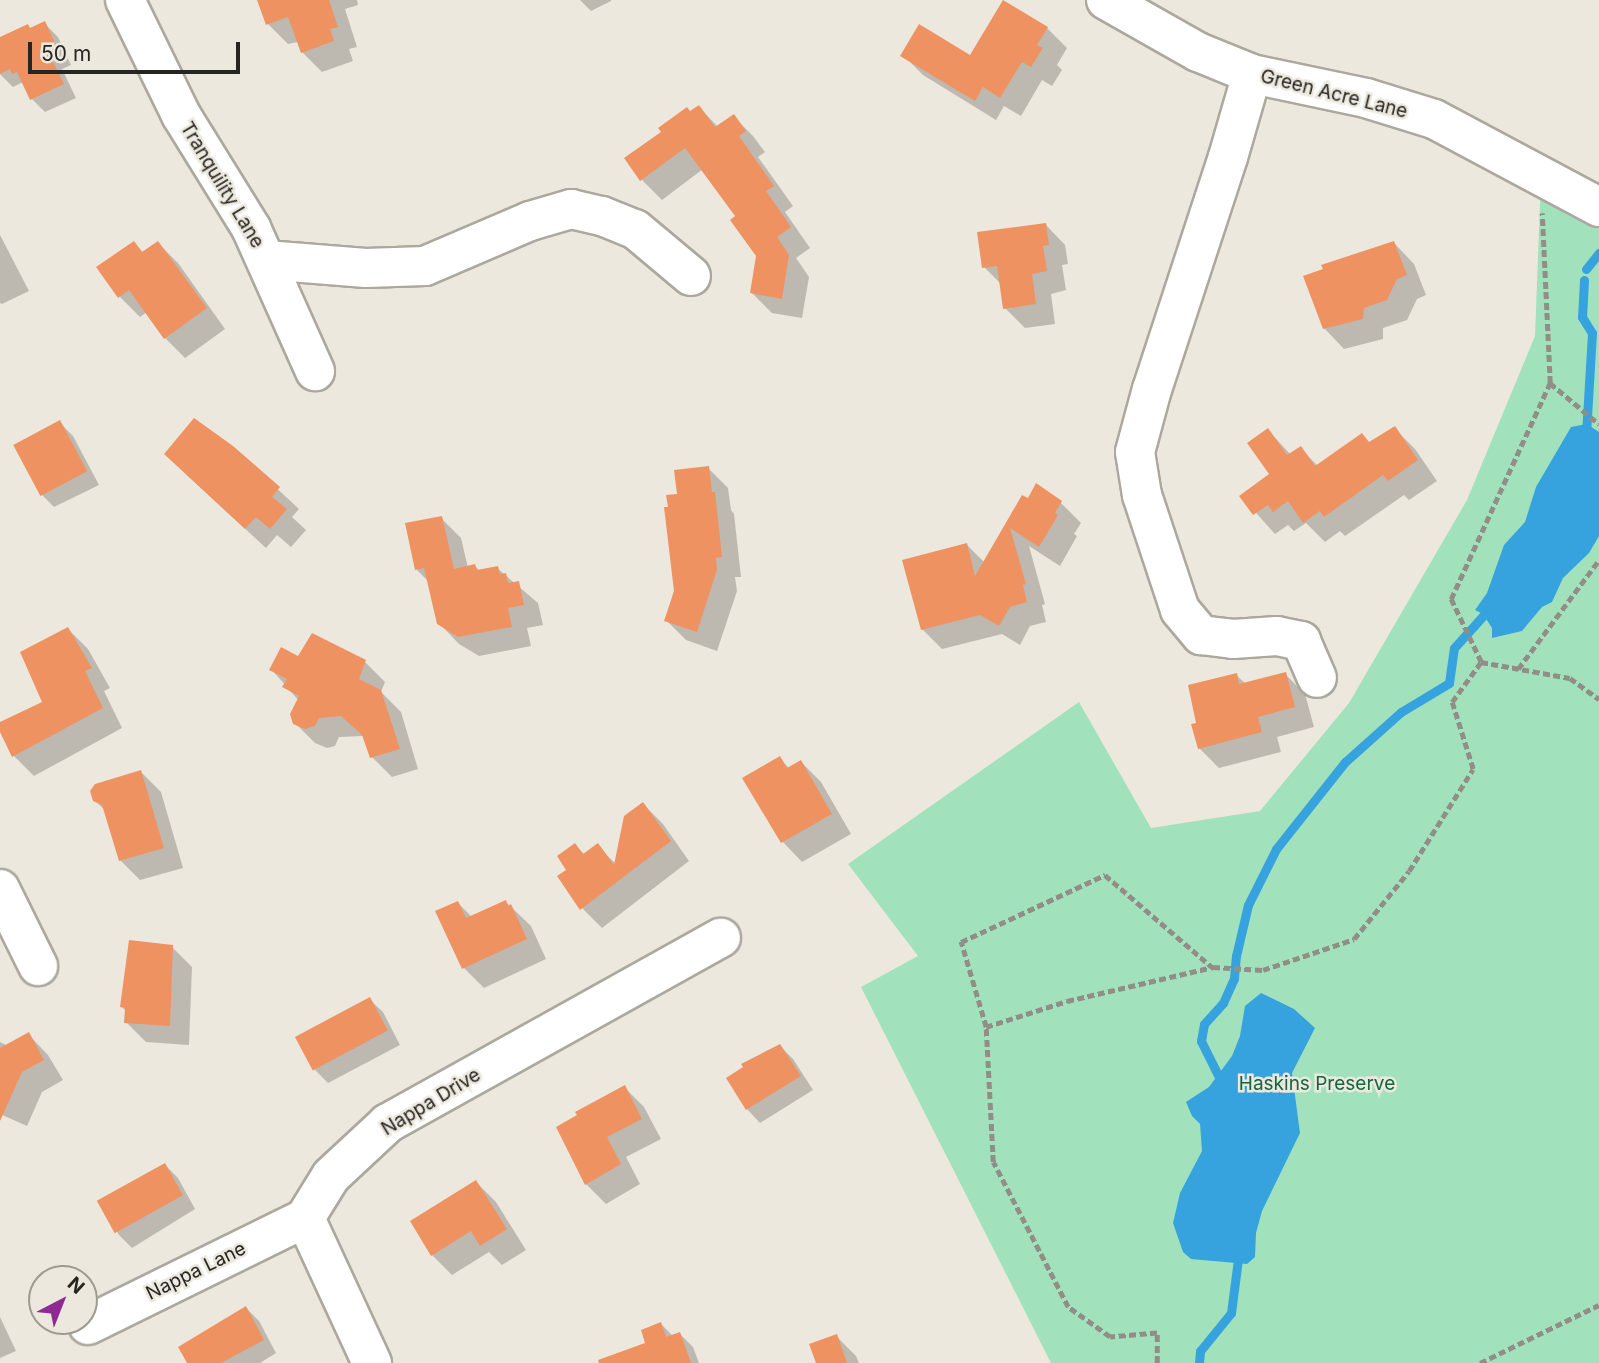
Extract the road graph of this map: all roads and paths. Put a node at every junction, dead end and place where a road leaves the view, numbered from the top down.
1 (125, 0) edge
2 (1106, 0) edge
3 (1252, 74) junction
4 (1541, 178) junction
5 (1599, 207) edge
6 (266, 260) junction
7 (691, 276) dead end
8 (314, 371) dead end
9 (1550, 383) junction
10 (1599, 424) edge
11 (1599, 560) edge
12 (1481, 662) junction
13 (1518, 669) junction
14 (1317, 678) dead end
15 (1599, 699) edge
16 (0, 889) edge
17 (722, 939) dead end
18 (38, 966) dead end
19 (1213, 967) junction
20 (986, 1027) junction
21 (305, 1217) junction
22 (1599, 1305) edge
23 (98, 1320) edge
24 (372, 1363) edge
25 (1157, 1363) edge
26 (1480, 1363) edge

1 - 6 street, Tranquility Lane
2 - 3 street, Green Acre Lane
3 - 4 street, Green Acre Lane
3 - 14 street
4 - 5 street, Green Acre Lane
4 - 9 path
6 - 7 street
6 - 8 street, Tranquility Lane
9 - 10 path
9 - 12 path
11 - 13 path
12 - 13 path
12 - 19 path
13 - 15 path
16 - 18 street
17 - 21 street, Nappa Drive
19 - 20 path
19 - 20 path
20 - 25 path
21 - 23 street, Nappa Lane
21 - 24 street
22 - 26 path

